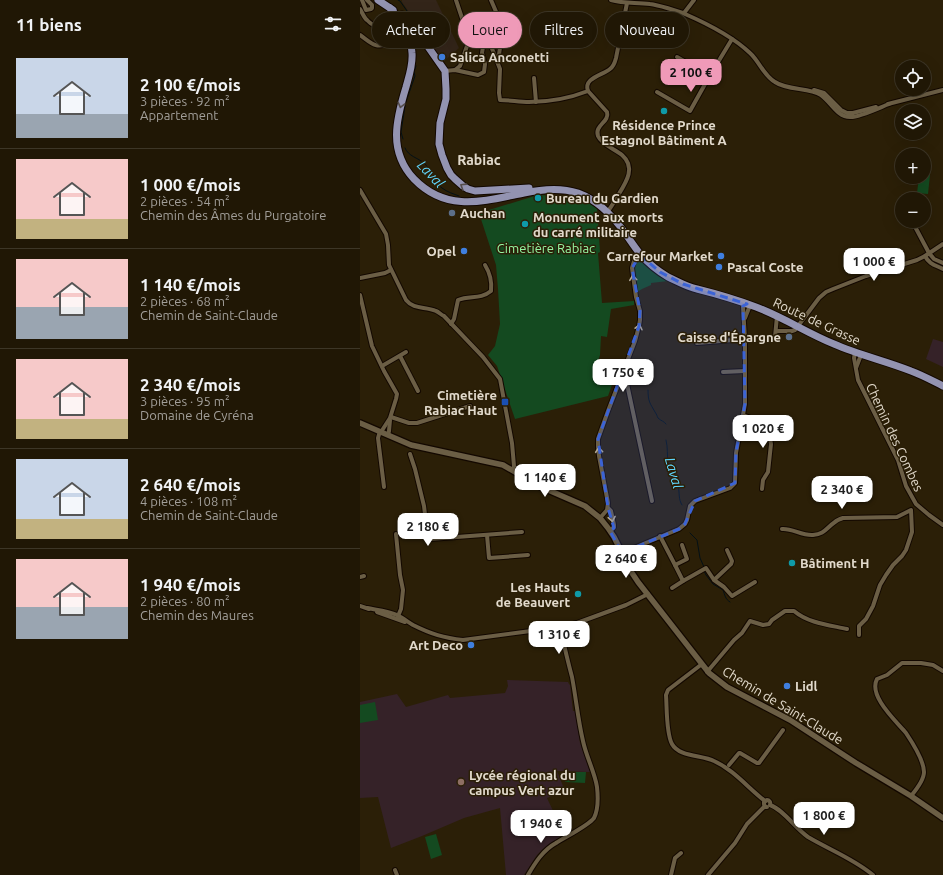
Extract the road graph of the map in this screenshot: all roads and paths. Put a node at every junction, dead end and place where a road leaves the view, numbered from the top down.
1 (362, 0) edge
2 (367, 0) edge
3 (378, 0) edge
4 (456, 0) edge
5 (492, 0) edge
6 (611, 0) edge
7 (694, 0) edge
8 (626, 3) junction
9 (390, 8) junction
10 (360, 9) edge
11 (397, 12) edge
12 (496, 12) edge
13 (680, 12) edge
14 (685, 12) edge
15 (360, 13) edge
16 (689, 16) edge
17 (366, 20) junction
18 (360, 35) edge
19 (732, 39) junction
20 (416, 48) edge
21 (428, 48) edge
22 (500, 48) edge
23 (677, 57) dead end
24 (498, 63) junction
25 (411, 67) junction
26 (455, 70) junction
27 (445, 71) junction
28 (534, 78) dead end
29 (709, 78) junction
30 (943, 90) edge
31 (588, 91) junction
32 (657, 92) dead end
33 (536, 102) junction
34 (360, 190) edge
35 (489, 191) junction
36 (493, 199) junction
37 (608, 211) junction
38 (916, 228) edge
39 (943, 244) edge
40 (642, 253) junction
41 (929, 253) junction
42 (925, 256) junction
43 (943, 263) edge
44 (485, 265) dead end
45 (943, 268) edge
46 (391, 270) junction
47 (360, 278) edge
48 (360, 295) edge
49 (747, 304) junction
50 (777, 316) junction
51 (800, 323) junction
52 (451, 324) junction
53 (776, 330) junction
54 (775, 338) dead end
55 (745, 339) junction
56 (697, 343) dead end
57 (406, 352) dead end
58 (858, 354) junction
59 (400, 356) junction
60 (382, 366) junction
61 (624, 370) junction
62 (745, 371) junction
63 (722, 372) dead end
64 (943, 386) edge
65 (418, 391) dead end
66 (470, 406) dead end
67 (743, 415) junction
68 (390, 417) junction
69 (360, 423) edge
70 (381, 431) junction
71 (388, 435) junction
72 (410, 454) dead end
73 (510, 468) junction
74 (384, 487) dead end
75 (762, 489) dead end
76 (652, 501) dead end
77 (608, 508) junction
78 (600, 518) junction
79 (943, 525) edge
80 (782, 529) dead end
81 (610, 531) junction
82 (522, 532) dead end
83 (396, 534) dead end
84 (487, 535) junction
85 (660, 536) junction
86 (682, 545) dead end
87 (727, 550) dead end
88 (622, 553) junction
89 (528, 555) dead end
90 (675, 565) junction
91 (714, 580) junction
92 (683, 581) junction
93 (755, 582) dead end
94 (672, 588) dead end
95 (648, 594) junction
96 (360, 606) edge
97 (367, 608) junction
98 (398, 616) junction
99 (412, 624) junction
100 (561, 626) junction
101 (847, 629) dead end
102 (859, 635) dead end
103 (702, 664) junction
104 (707, 672) junction
105 (943, 672) edge
106 (783, 730) dead end
107 (729, 765) dead end
108 (911, 796) junction
109 (765, 801) junction
110 (770, 804) junction
111 (765, 806) junction
112 (943, 818) edge
113 (681, 853) dead end
114 (395, 870) dead end
115 (397, 875) edge
116 (528, 875) edge
117 (670, 875) edge
118 (708, 875) edge
119 (873, 875) edge

1 - 2 street
3 - 9 main road
4 - 26 street
5 - 12 street
6 - 8 street
7 - 14 street
8 - 13 street
8 - 31 street
9 - 11 main road
9 - 25 main road
10 - 17 street
15 - 17 street
16 - 19 street
17 - 18 street
19 - 29 street
19 - 30 street
20 - 25 main road
21 - 27 main road
22 - 24 street
23 - 29 street
24 - 26 street
24 - 33 street
25 -> 36 main road
26 - 27 street
35 -> 27 main road
28 - 33 street
29 - 32 street
31 - 33 street
31 - 37 street
34 - 46 street
35 - 36 main road
35 - 37 main road
36 - 37 main road
37 - 40 main road, Route de Grasse
38 - 41 street
39 - 41 street
40 - 49 main road, Route de Grasse
61 -> 40 street
41 - 42 street
41 - 43 street
42 - 45 street
42 - 51 street
44 - 52 street
46 - 47 street
46 - 52 street
48 - 60 street
49 - 50 main road, Route de Grasse
49 - 55 street
50 - 51 main road, Route de Grasse
50 - 53 street
51 - 53 street
51 - 58 main road, Route de Grasse
52 - 73 street
53 - 54 street
55 - 56 street
55 - 62 street
57 - 59 street
58 - 64 main road, Route de Grasse
58 - 79 street, Chemin des Combes
59 - 60 street
59 - 65 street
60 - 68 street
61 - 76 street
77 -> 61 street
62 - 63 street
62 - 67 street
66 - 68 street
67 - 75 street
67 - 85 street
68 - 70 street
68 - 71 street
69 - 70 street, Chemin de Saint-Claude
70 - 71 street, Chemin de Saint-Claude
70 - 74 street
71 - 73 street, Chemin de Saint-Claude
72 - 84 street
73 - 78 street, Chemin de Saint-Claude
77 - 78 street
77 -> 81 street
78 - 81 street, Chemin de Saint-Claude
80 - 102 street
81 - 88 street, Chemin de Saint-Claude
82 - 84 street
83 - 98 street
84 - 89 street
85 - 88 street
85 - 90 street
86 - 90 street
87 - 91 street
88 - 95 street, Chemin de Saint-Claude
90 - 92 street
91 - 92 street
91 - 93 street
92 - 94 street
95 - 100 street
95 - 103 street, Chemin de Saint-Claude
96 - 97 street
97 - 98 street
97 - 99 street
98 - 99 street
99 - 100 street
100 - 116 street
101 - 104 street
103 - 104 street, Chemin de Saint-Claude
103 - 109 street
104 - 108 street, Chemin de Saint-Claude
105 - 108 street
106 - 107 street
108 - 112 street, Chemin de Saint-Claude
109 - 110 street
109 - 111 street
110 - 111 street
110 - 119 street
111 - 118 street
113 - 117 street
114 - 115 street

